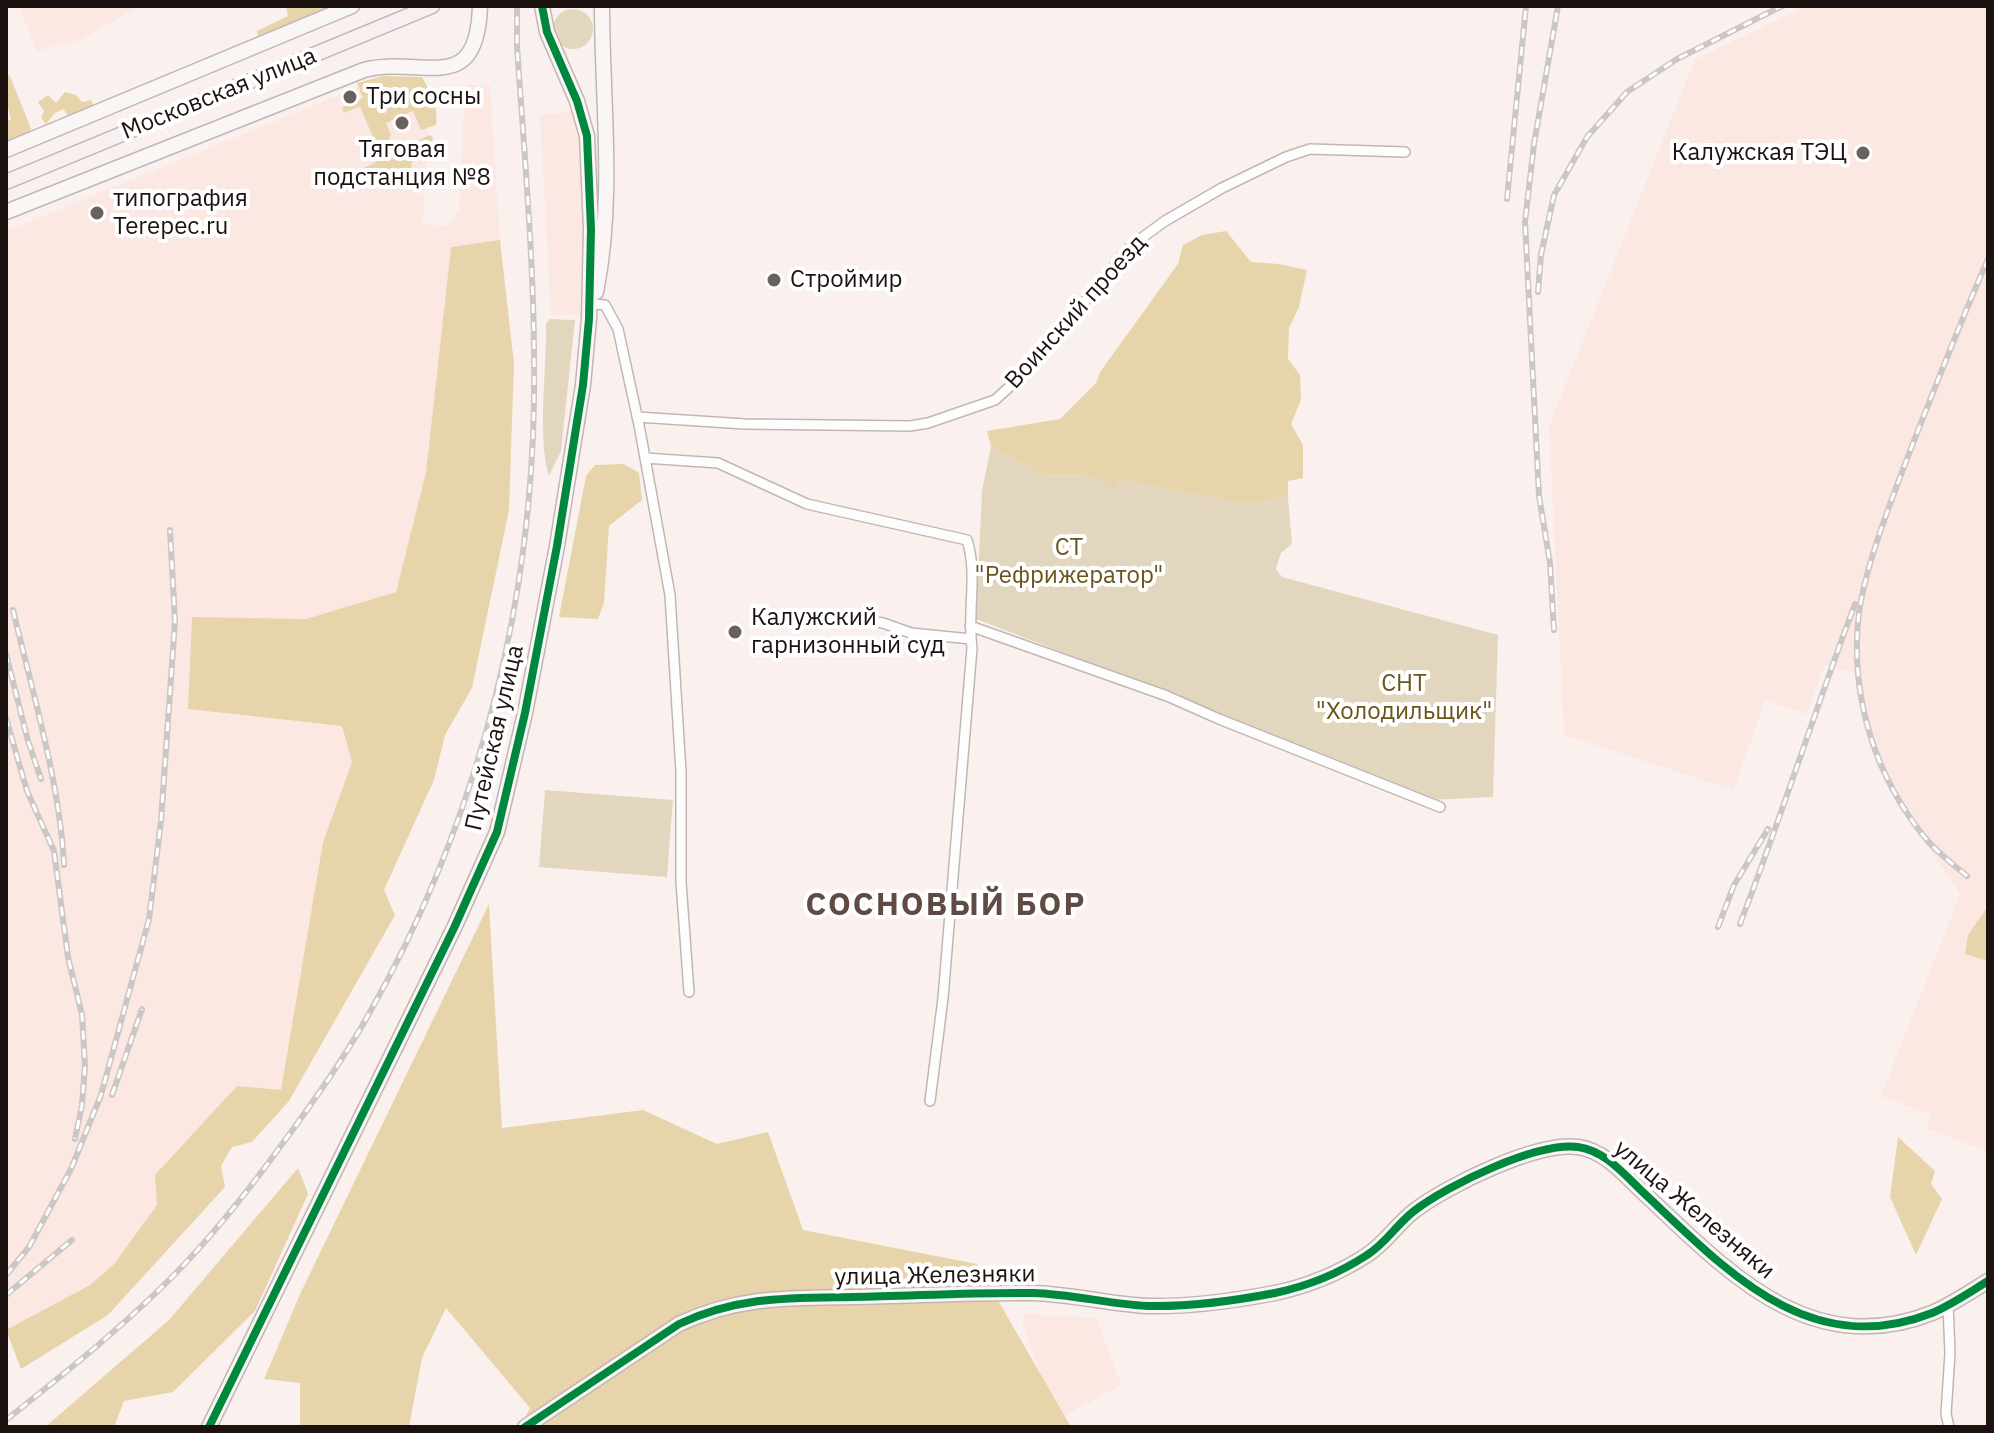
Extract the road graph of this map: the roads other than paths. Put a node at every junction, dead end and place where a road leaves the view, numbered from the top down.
1 (352, 6) edge
2 (432, 6) edge
3 (480, 6) edge
4 (542, 6) edge
5 (602, 6) edge
6 (6, 150) edge
7 (1405, 152) dead end
8 (6, 182) edge
9 (6, 212) edge
10 (594, 304) junction
11 (589, 319) junction
12 (637, 417) junction
13 (645, 458) junction
14 (835, 616) dead end
15 (970, 626) junction
16 (971, 639) junction
17 (1440, 807) dead end
18 (689, 992) dead end
19 (930, 1101) dead end
20 (1988, 1281) edge
21 (1948, 1304) junction
22 (221, 1402) junction
23 (209, 1427) edge
24 (221, 1427) edge
25 (525, 1427) edge
26 (1949, 1427) edge

1 - 6 street
2 - 8 main road, Московская улица
3 - 9 street
4 - 11 street, Путейская улица
5 - 10 street, Путейская улица
7 - 12 street, Воинский проезд
10 - 11 street, Путейская улица
10 - 12 street
11 - 22 street, Путейская улица
12 - 13 street
13 - 15 street
13 - 18 street
14 - 16 street
15 - 16 street
15 - 17 street
16 - 19 street
20 - 21 street, улица Железняки
21 - 25 street, улица Железняки
21 - 26 street
22 - 23 street, Путейская улица
22 - 24 street

